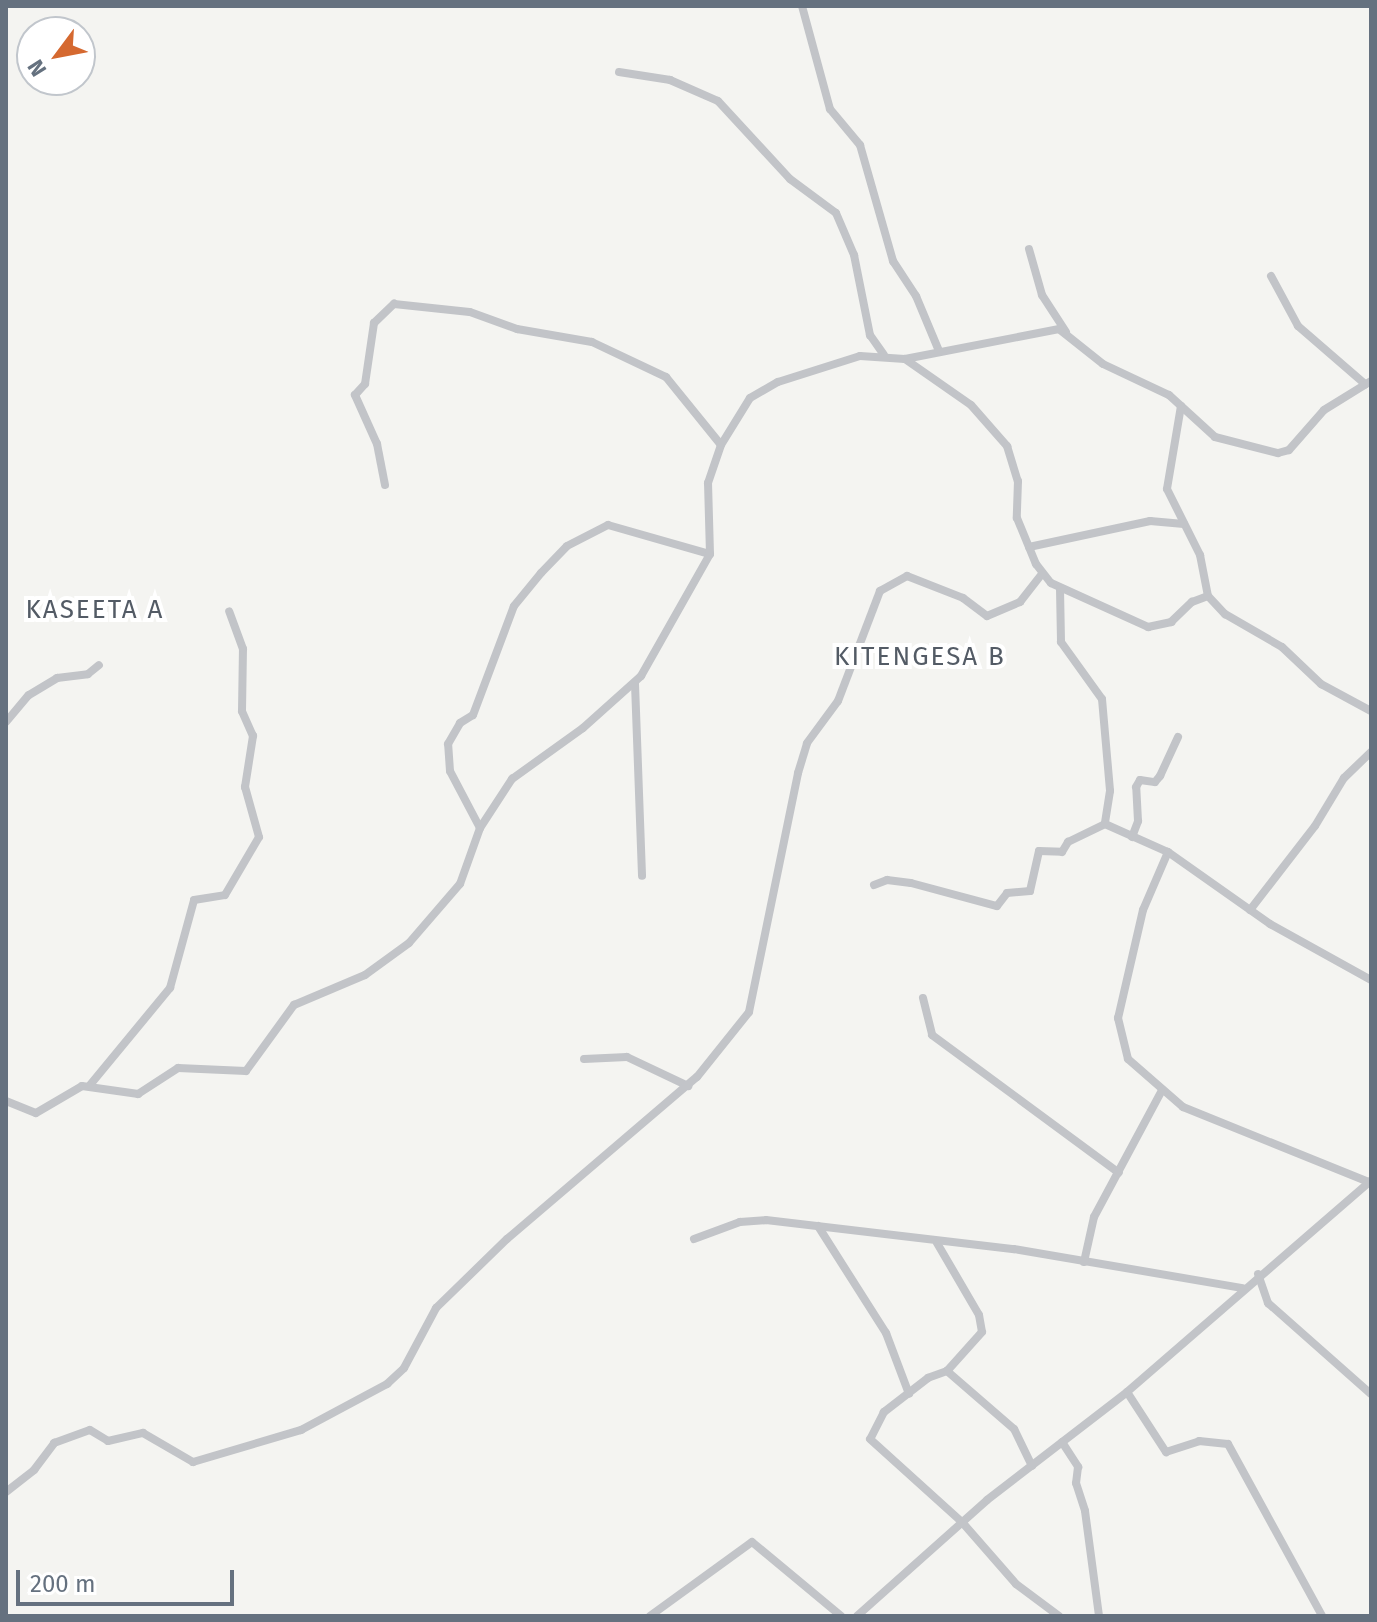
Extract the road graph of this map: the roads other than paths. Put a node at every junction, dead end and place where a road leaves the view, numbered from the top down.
1 (802, 6) edge
2 (619, 72) dead end
3 (1029, 249) dead end
4 (1271, 276) dead end
5 (1067, 333) junction
6 (939, 351) junction
7 (884, 355) junction
8 (905, 359) junction
9 (1368, 382) edge
10 (1181, 406) junction
11 (721, 445) junction
12 (385, 485) dead end
13 (1184, 524) junction
14 (1029, 547) junction
15 (710, 554) junction
16 (1042, 574) junction
17 (1060, 589) junction
18 (1208, 596) junction
19 (229, 611) dead end
20 (99, 665) dead end
21 (635, 684) junction
22 (1371, 711) edge
23 (6, 722) edge
24 (1178, 737) dead end
25 (1371, 752) edge
26 (1105, 824) junction
27 (480, 828) junction
28 (1132, 837) junction
29 (1168, 852) junction
30 (642, 876) dead end
31 (874, 885) dead end
32 (1250, 910) junction
33 (1371, 980) edge
34 (923, 998) dead end
35 (584, 1059) dead end
36 (90, 1085) junction
37 (688, 1086) junction
38 (1161, 1092) junction
39 (6, 1101) edge
40 (1119, 1173) junction
41 (1370, 1182) edge
42 (818, 1226) junction
43 (694, 1239) dead end
44 (937, 1243) junction
45 (1084, 1262) junction
46 (1258, 1274) junction
47 (1243, 1288) junction
48 (947, 1371) junction
49 (1127, 1392) junction
50 (909, 1394) junction
51 (1371, 1394) edge
52 (1062, 1442) junction
53 (1032, 1466) junction
54 (6, 1492) edge
55 (962, 1522) junction
56 (650, 1616) edge
57 (841, 1616) edge
58 (857, 1616) edge
59 (1059, 1616) edge
60 (1099, 1616) edge
61 (1322, 1616) edge

1 - 6 street
2 - 7 street
3 - 5 street
4 - 9 street
5 - 6 street
5 - 10 street
6 - 8 street
7 - 8 street
7 - 11 street
8 - 14 street
9 - 10 street
10 - 13 street
11 - 12 street
11 - 15 street
13 - 14 street
13 - 18 street
14 - 16 street
15 - 21 street
15 - 27 street
16 - 17 street
16 - 37 street
17 - 18 street
17 - 26 street
18 - 22 street
19 - 36 street
20 - 23 street
21 - 27 street
21 - 30 street
24 - 28 street
25 - 32 street
26 - 28 street
26 - 31 street
27 - 36 street
28 - 29 street
29 - 32 street
29 - 38 street
32 - 33 street
34 - 40 street
35 - 37 street
36 - 39 street
37 - 54 street
38 - 40 street
38 - 41 street
40 - 45 street
41 - 46 street
42 - 43 street
42 - 44 street
42 - 50 street
44 - 45 street
44 - 48 street
45 - 47 street
46 - 47 street
46 - 51 street
47 - 49 street
48 - 50 street
48 - 53 street
49 - 52 street
49 - 61 street
50 - 55 street
52 - 53 street
52 - 60 street
53 - 55 street
55 - 58 street
55 - 59 street
56 - 57 street

